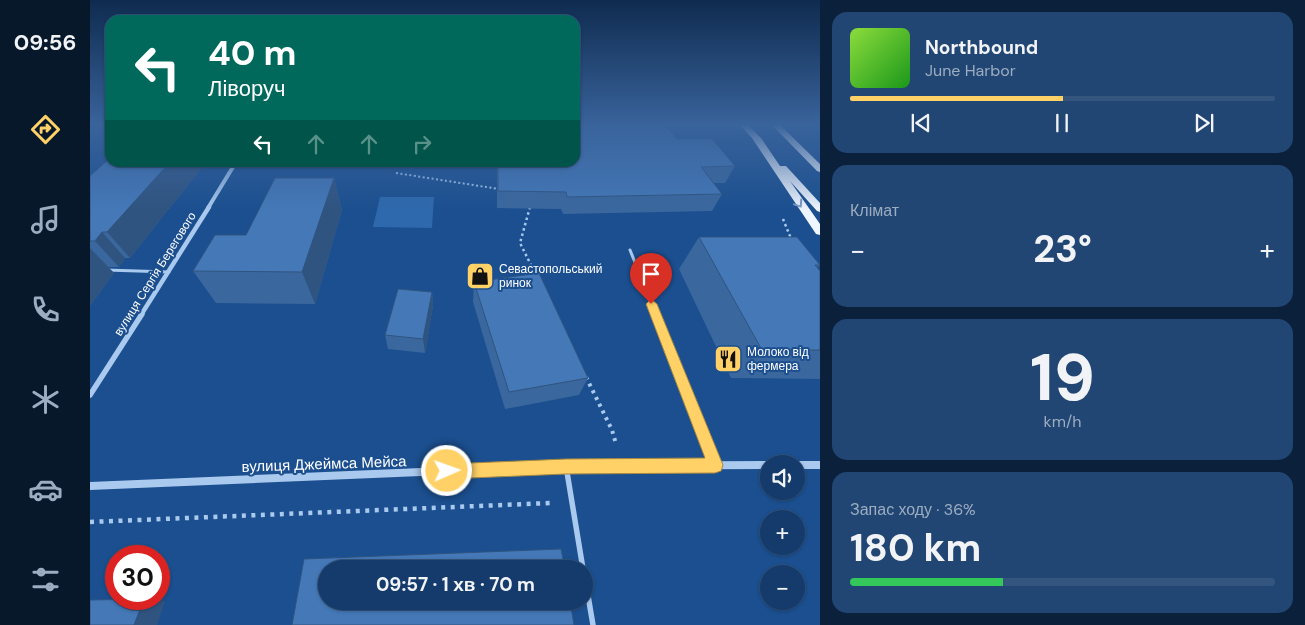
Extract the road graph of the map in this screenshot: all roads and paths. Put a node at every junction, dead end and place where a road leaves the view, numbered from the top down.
1 (766, 153) edge
2 (770, 153) edge
3 (804, 153) edge
4 (808, 153) edge
5 (820, 163) edge
6 (233, 167) edge
7 (820, 169) edge
8 (391, 172) dead end
9 (507, 189) edge
10 (532, 199) edge
11 (820, 209) edge
12 (781, 215) dead end
13 (820, 232) edge
14 (797, 248) edge
15 (630, 250) dead end
16 (99, 270) dead end
17 (169, 272) junction
18 (537, 278) edge
19 (585, 376) edge
20 (90, 395) edge
21 (715, 465) junction
22 (760, 465) edge
23 (805, 465) edge
24 (820, 465) edge
25 (566, 466) junction
26 (622, 466) junction
27 (90, 486) edge
28 (572, 502) junction
29 (90, 522) edge
30 (582, 560) edge
31 (591, 610) edge
32 (593, 625) edge

1 -> 13 main road
2 - 11 main road
3 - 7 main road
4 - 5 main road
6 - 17 street, вулиця Сергія Берегового
8 - 9 path
10 - 18 path
12 - 14 path
15 - 21 lane
16 - 17 lane
17 - 20 street, вулиця Сергія Берегового
19 - 26 path
21 - 22 street, вулиця Джеймса Мейса
21 - 26 street, вулиця Джеймса Мейса
23 - 24 street
25 - 26 street, вулиця Джеймса Мейса
25 - 27 street, вулиця Джеймса Мейса
25 - 28 lane
28 - 29 path
28 - 30 lane
31 - 32 lane

